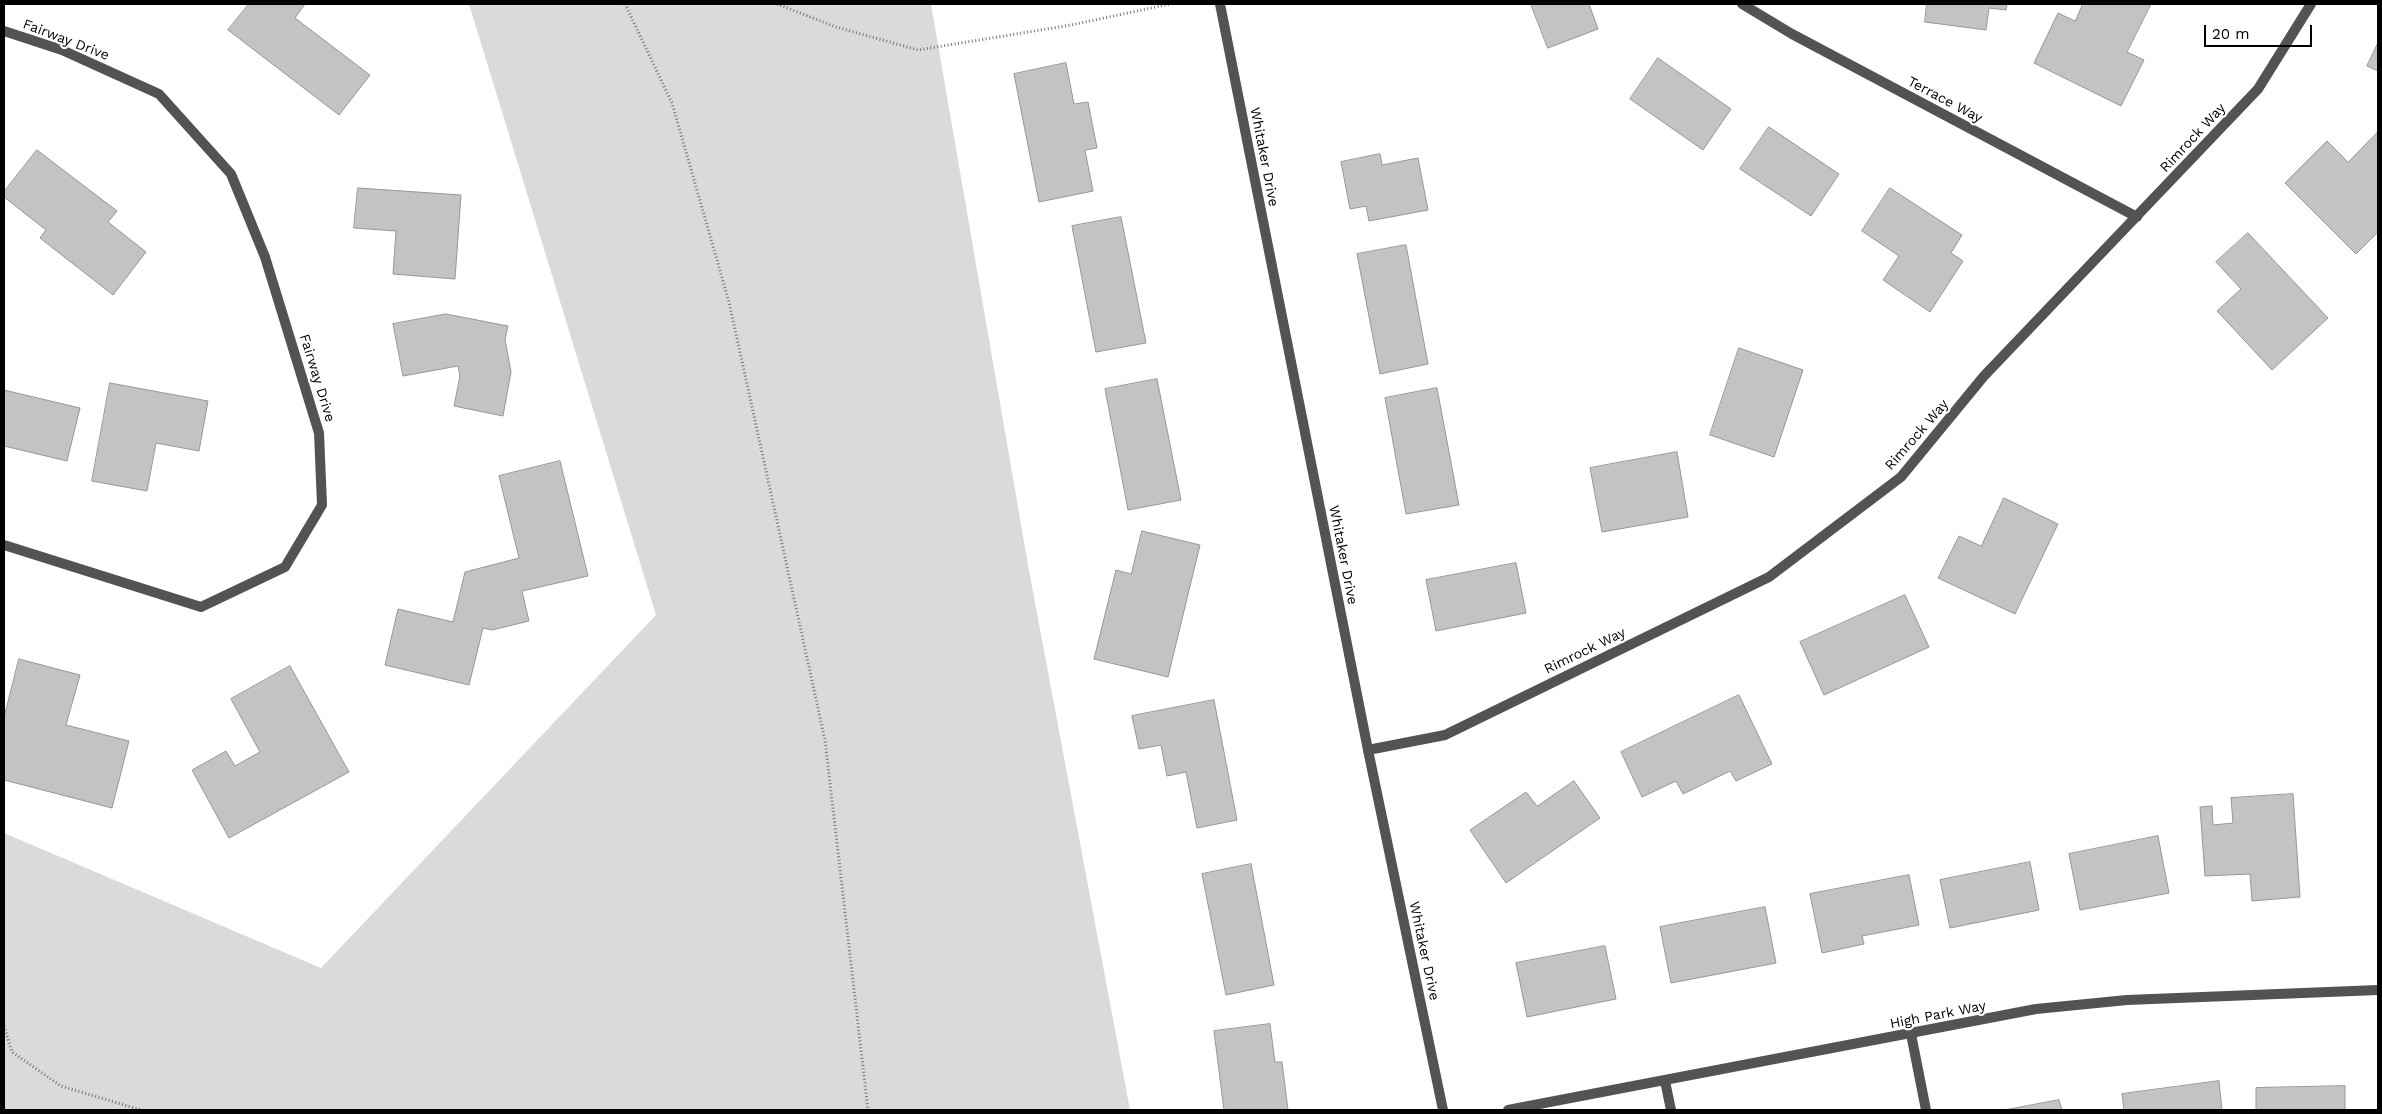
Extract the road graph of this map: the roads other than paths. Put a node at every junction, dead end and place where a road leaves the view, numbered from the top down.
1 (1220, 4) edge
2 (1742, 4) edge
3 (2311, 4) edge
4 (4, 31) edge
5 (2137, 217) junction
6 (4, 545) edge
7 (1368, 750) junction
8 (2378, 990) edge
9 (1911, 1034) junction
10 (1665, 1081) junction
11 (1443, 1110) edge
12 (1508, 1110) edge
13 (1672, 1110) edge
14 (1926, 1110) edge

1 - 7 street, Whitaker Drive
2 - 5 street, Terrace Way
3 - 5 street, Rimrock Way
4 - 6 street, Fairway Drive
5 - 7 street, Rimrock Way
7 - 11 street, Whitaker Drive
8 - 9 street, High Park Way
9 - 10 street, High Park Way
9 - 14 street
10 - 12 street, High Park Way
10 - 13 street

